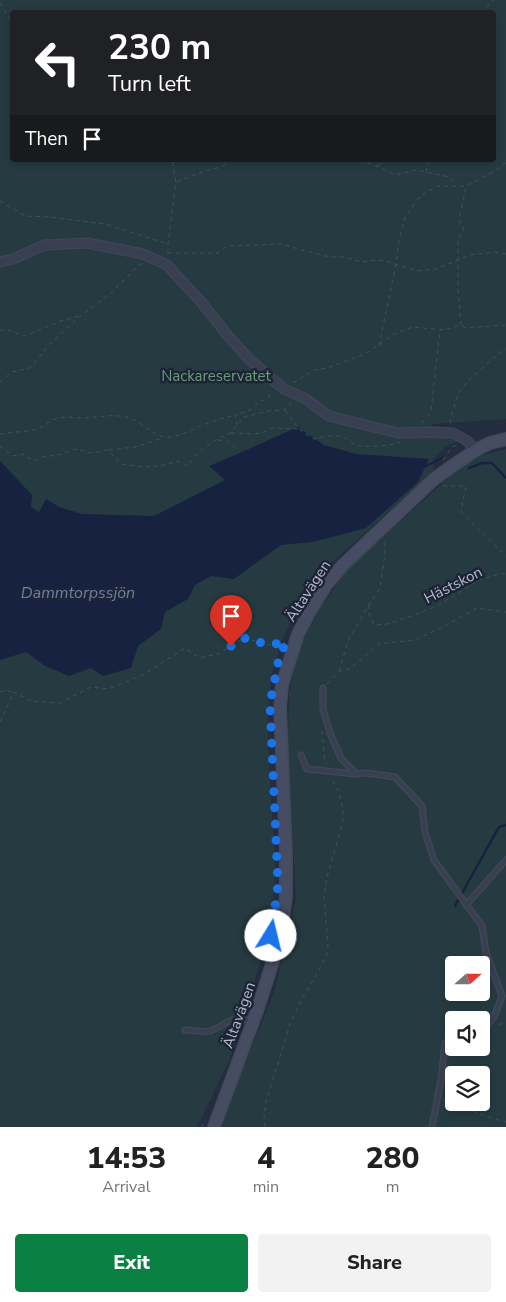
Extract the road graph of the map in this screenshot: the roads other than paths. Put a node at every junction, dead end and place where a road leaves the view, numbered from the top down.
1 (0, 262) edge
2 (506, 439) edge
3 (476, 450) junction
4 (323, 688) road end
5 (301, 755) dead end
6 (356, 774) junction
7 (506, 860) edge
8 (466, 905) junction
9 (490, 1021) edge
10 (253, 1022) junction
11 (185, 1030) dead end
12 (445, 1044) edge
13 (209, 1124) edge
14 (432, 1127) edge

1 - 3 street
2 - 3 main road, Ältavägen
3 - 10 main road, Ältavägen
4 - 6 lane
5 - 6 lane
6 - 8 lane
7 - 8 lane
8 - 9 lane
10 - 11 lane
10 - 13 main road, Ältavägen
12 - 14 lane

